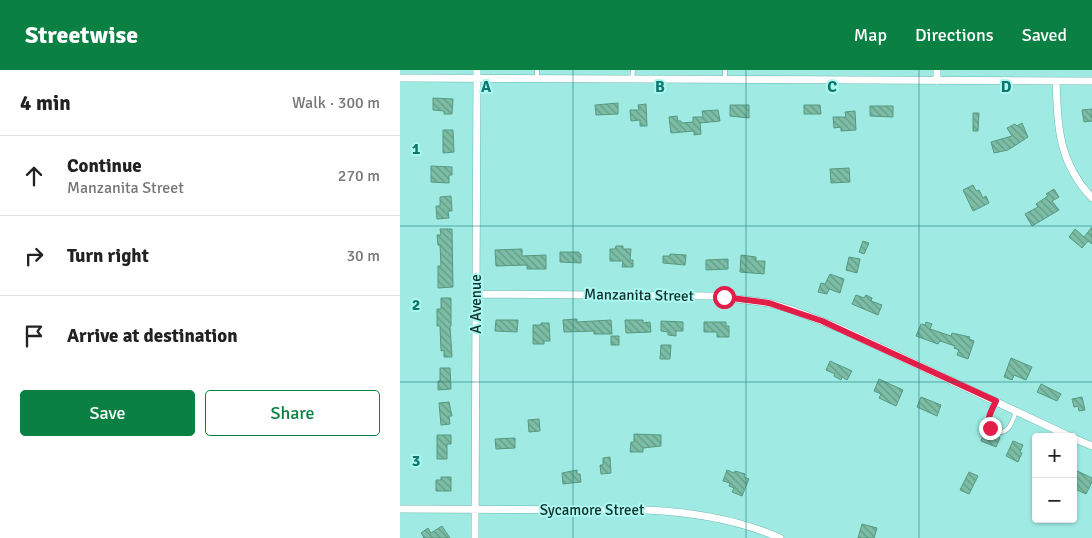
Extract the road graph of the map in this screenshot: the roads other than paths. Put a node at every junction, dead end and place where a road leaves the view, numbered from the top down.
1 (477, 70) edge
2 (537, 70) edge
3 (633, 70) edge
4 (725, 70) edge
5 (937, 70) edge
6 (400, 78) edge
7 (477, 78) junction
8 (537, 78) junction
9 (632, 79) junction
10 (725, 80) junction
11 (937, 81) junction
12 (1056, 81) junction
13 (1092, 81) edge
14 (1092, 198) edge
15 (476, 294) junction
16 (996, 401) junction
17 (1016, 411) junction
18 (1063, 433) edge
19 (1077, 439) edge
20 (1092, 446) edge
21 (400, 509) edge
22 (476, 510) junction
23 (475, 538) edge
24 (780, 538) edge

1 - 7 street, A Avenue
2 - 8 lane
3 - 9 lane
4 - 10 lane
5 - 11 street
6 - 7 street
7 - 8 street
7 - 15 street, A Avenue
8 - 9 street
9 - 10 street
10 - 11 street
11 - 12 street
12 - 13 street
12 - 14 street
15 - 16 street, Manzanita Street
15 - 22 street, A Avenue
16 - 17 street, Manzanita Street
16 - 17 lane
17 - 18 street, Manzanita Street
19 - 20 street, Manzanita Street
21 - 22 street, Sycamore Street
22 - 23 street, A Avenue
22 - 24 street, Sycamore Street

